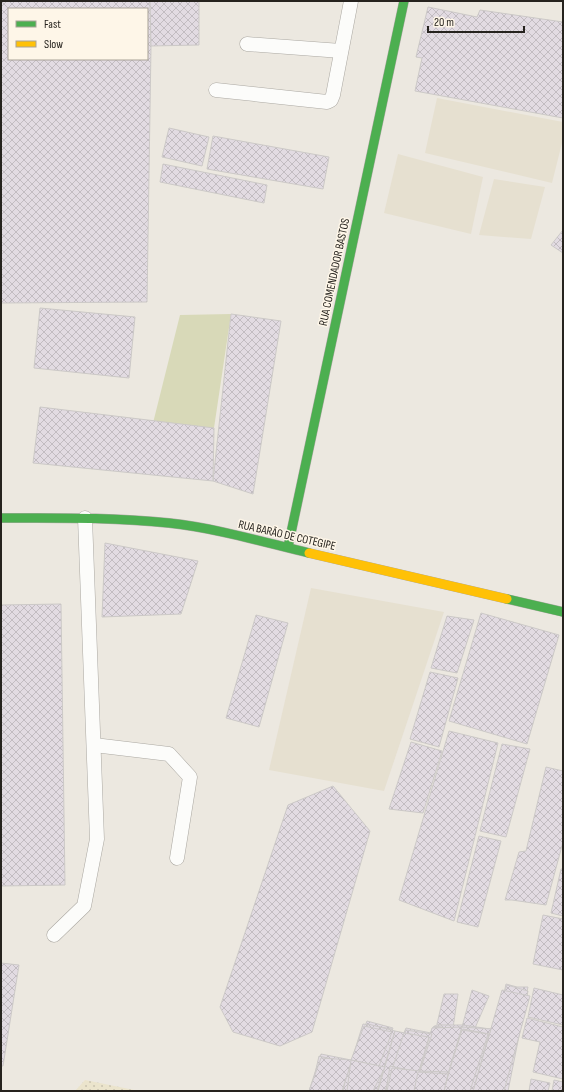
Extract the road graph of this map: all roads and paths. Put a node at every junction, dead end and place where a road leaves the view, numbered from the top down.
1 (350, 1) edge
2 (404, 1) edge
3 (247, 44) dead end
4 (341, 51) junction
5 (216, 90) dead end
6 (1, 518) edge
7 (85, 518) junction
8 (288, 547) junction
9 (563, 612) edge
10 (94, 745) junction
11 (177, 858) dead end
12 (54, 935) dead end

1 - 4 lane
2 - 8 street, RUA COMENDADOR BASTOS
3 - 4 lane
4 - 5 lane
6 - 7 street, RUA BARÃO DE COTEGIPE
7 - 8 street, RUA BARÃO DE COTEGIPE
7 - 10 lane
8 - 9 street, RUA BARÃO DE COTEGIPE
10 - 11 lane
10 - 12 lane

